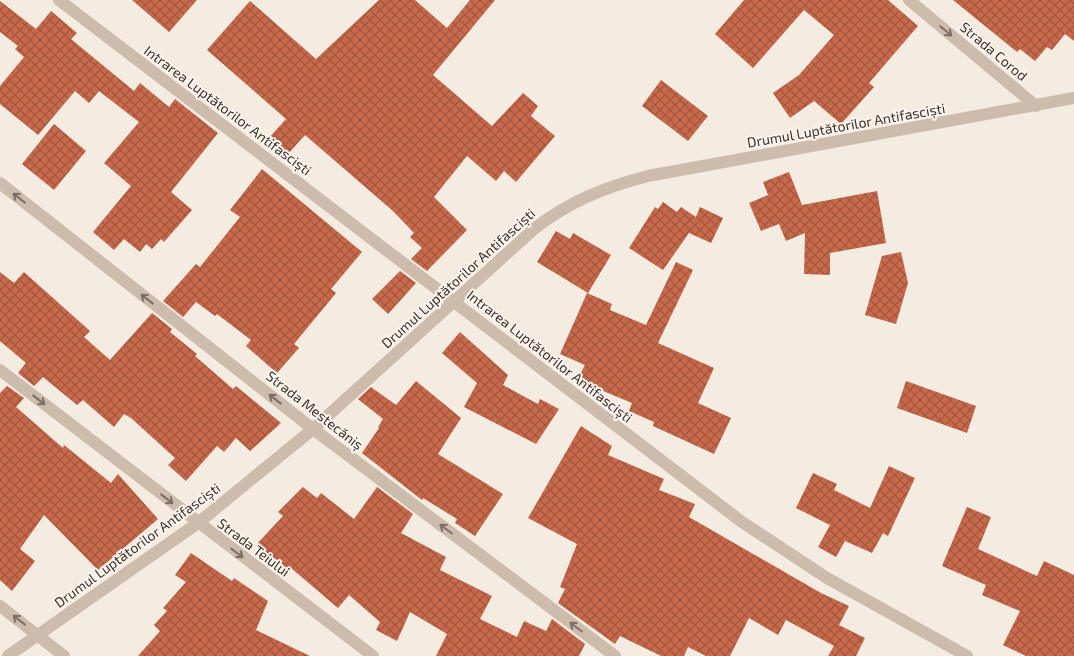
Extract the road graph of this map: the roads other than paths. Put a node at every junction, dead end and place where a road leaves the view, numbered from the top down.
1 (59, 0) edge
2 (908, 0) edge
3 (1074, 98) edge
4 (1036, 106) junction
5 (0, 183) edge
6 (455, 301) junction
7 (0, 370) edge
8 (313, 429) junction
9 (198, 523) junction
10 (0, 606) edge
11 (38, 635) junction
12 (8, 656) edge
13 (64, 656) edge
14 (373, 656) edge
15 (615, 656) edge
16 (967, 656) edge

1 - 6 street, Intrarea Luptătorilor Antifasciști
2 -> 4 street, Strada Corod
3 - 4 street, Drumul Luptătorilor Antifasciști
4 - 6 street, Drumul Luptătorilor Antifasciști
8 -> 5 street, Strada Mestecăniș
6 - 8 street, Drumul Luptătorilor Antifasciști
6 - 16 street, Intrarea Luptătorilor Antifasciști
7 -> 9 street, Strada Teiului
8 - 9 street, Drumul Luptătorilor Antifasciști
15 -> 8 street, Strada Mestecăniș
9 - 11 street, Drumul Luptătorilor Antifasciști
9 -> 14 street, Strada Teiului
11 -> 10 street
11 - 12 street, Drumul Luptătorilor Antifasciști
11 - 13 street

